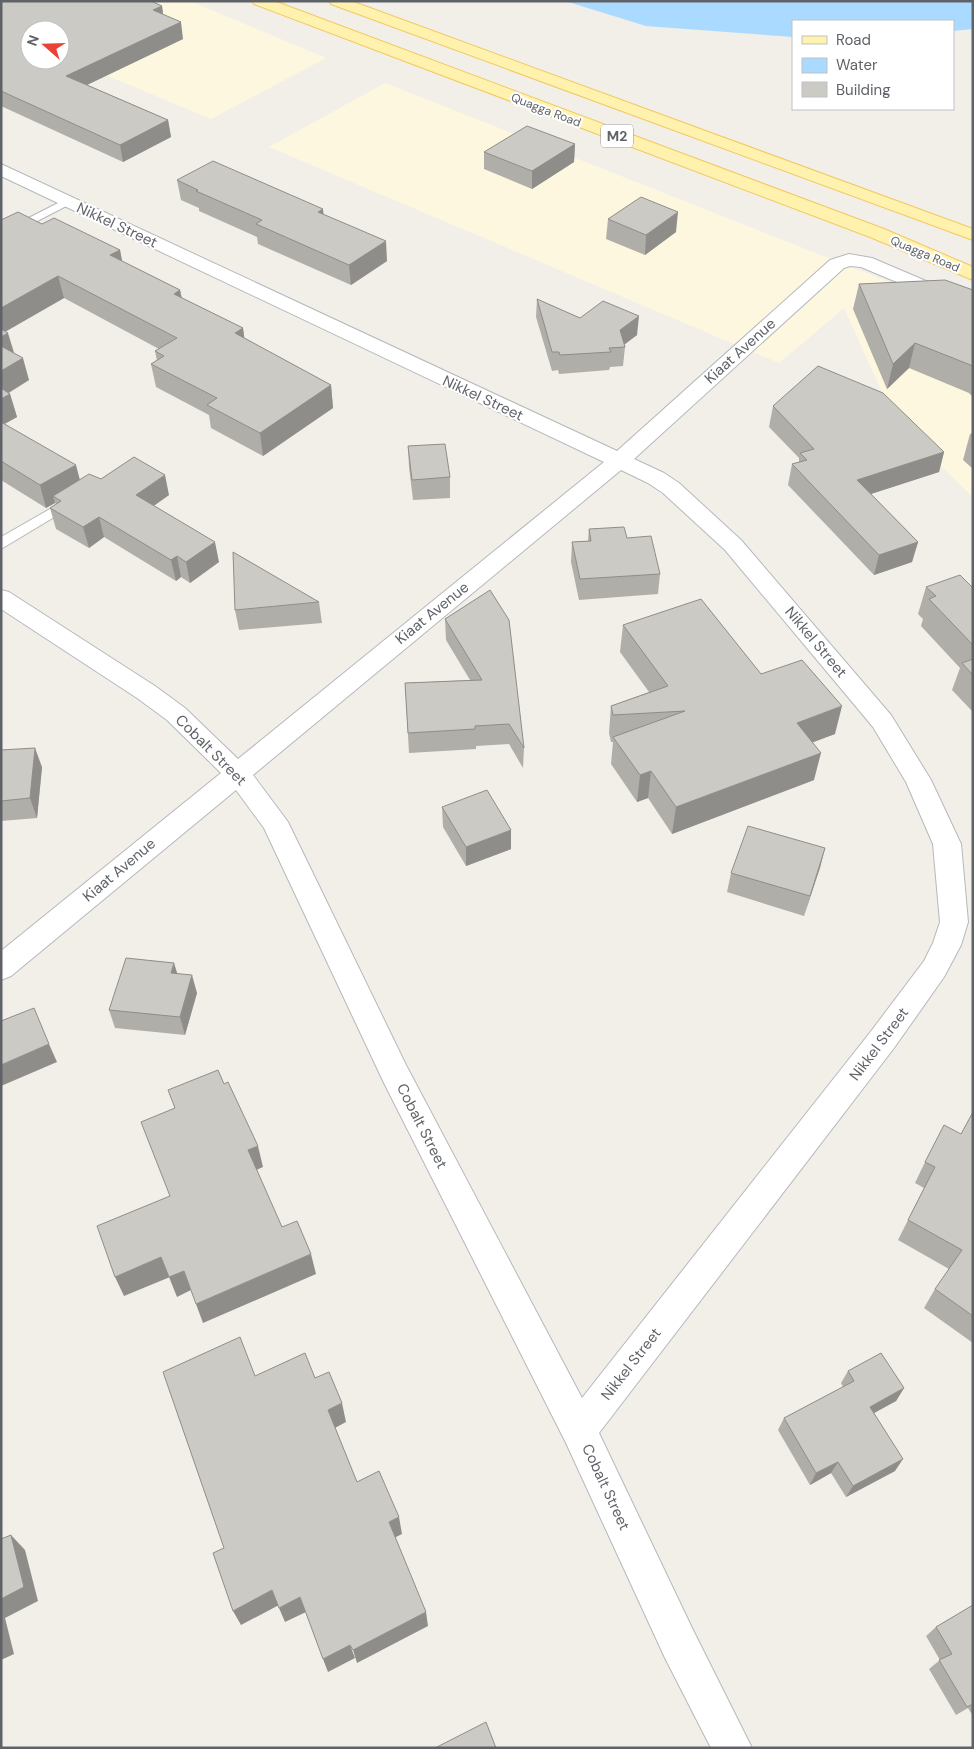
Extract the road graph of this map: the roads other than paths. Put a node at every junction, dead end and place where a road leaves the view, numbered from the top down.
1 (259, 1) edge
2 (336, 1) edge
3 (1, 169) edge
4 (68, 201) junction
5 (973, 235) edge
6 (1, 237) edge
7 (973, 274) edge
8 (973, 308) edge
9 (619, 461) junction
10 (84, 493) edge
11 (1, 544) edge
12 (1, 598) edge
13 (238, 773) junction
14 (1, 968) edge
15 (579, 1430) junction
16 (732, 1748) edge

1 - 7 main road, Quagga Road / M2
2 - 5 main road, Quagga Road / M2
3 - 4 street, Nikkel Street
4 - 6 lane
4 - 9 street, Nikkel Street
8 - 9 street, Kiaat Avenue
9 - 13 street, Kiaat Avenue
9 - 15 street, Nikkel Street
10 - 11 lane
12 - 13 street, Cobalt Street
13 - 14 street, Kiaat Avenue
13 - 15 street, Cobalt Street
15 - 16 street, Cobalt Street

